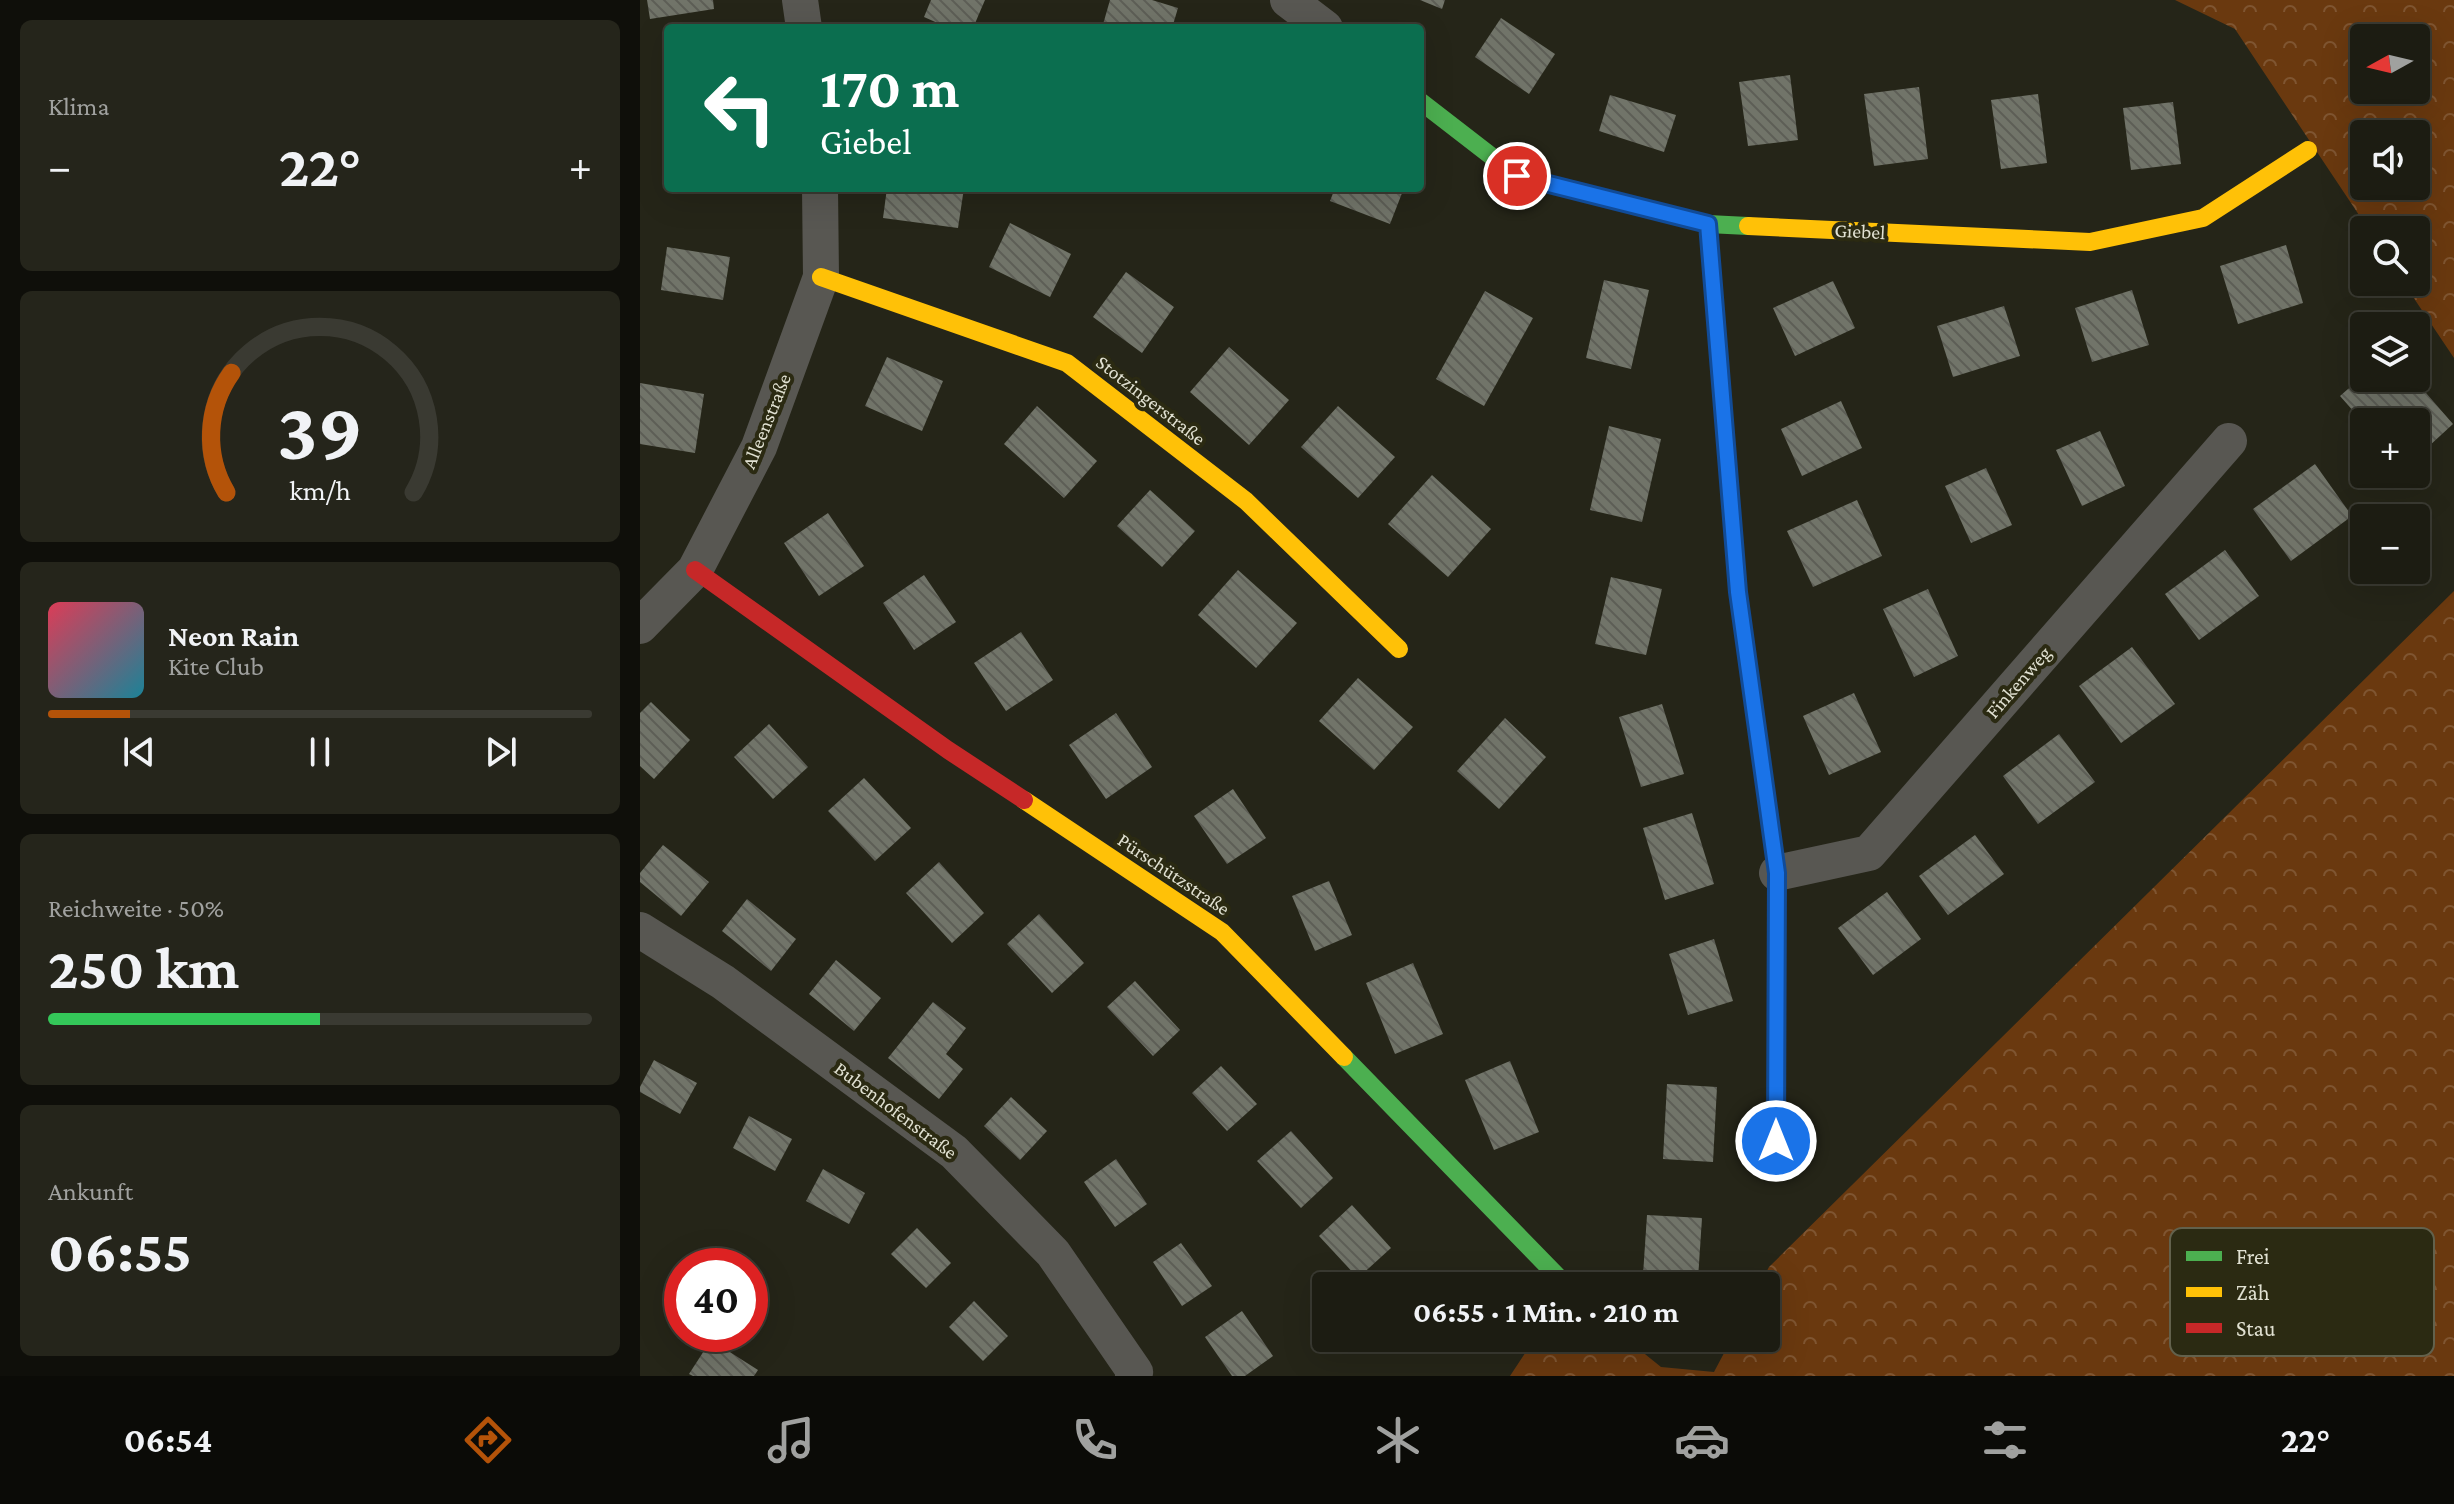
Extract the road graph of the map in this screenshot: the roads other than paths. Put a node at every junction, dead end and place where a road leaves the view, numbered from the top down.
1 (800, 0) edge
2 (1288, 0) edge
3 (803, 24) edge
4 (1320, 24) edge
5 (1424, 104) edge
6 (2308, 150) dead end
7 (820, 192) edge
8 (1708, 224) junction
9 (821, 277) junction
10 (2229, 441) dead end
11 (695, 570) junction
12 (640, 626) edge
13 (1399, 649) dead end
14 (1777, 873) junction
15 (640, 930) edge
16 (1776, 1171) dead end
17 (1553, 1272) edge
18 (1133, 1376) edge

1 - 3 street
2 - 4 street
5 - 8 street, Giebel
6 - 8 street, Giebel
7 - 9 street, Alleenstraße
8 - 14 street
9 - 11 street, Alleenstraße
9 - 13 street, Stotzingerstraße
10 - 14 street, Finkenweg
11 - 12 street, Alleenstraße
11 - 17 street, Pürschützstraße
14 - 16 street
15 - 18 street, Bubenhofenstraße

